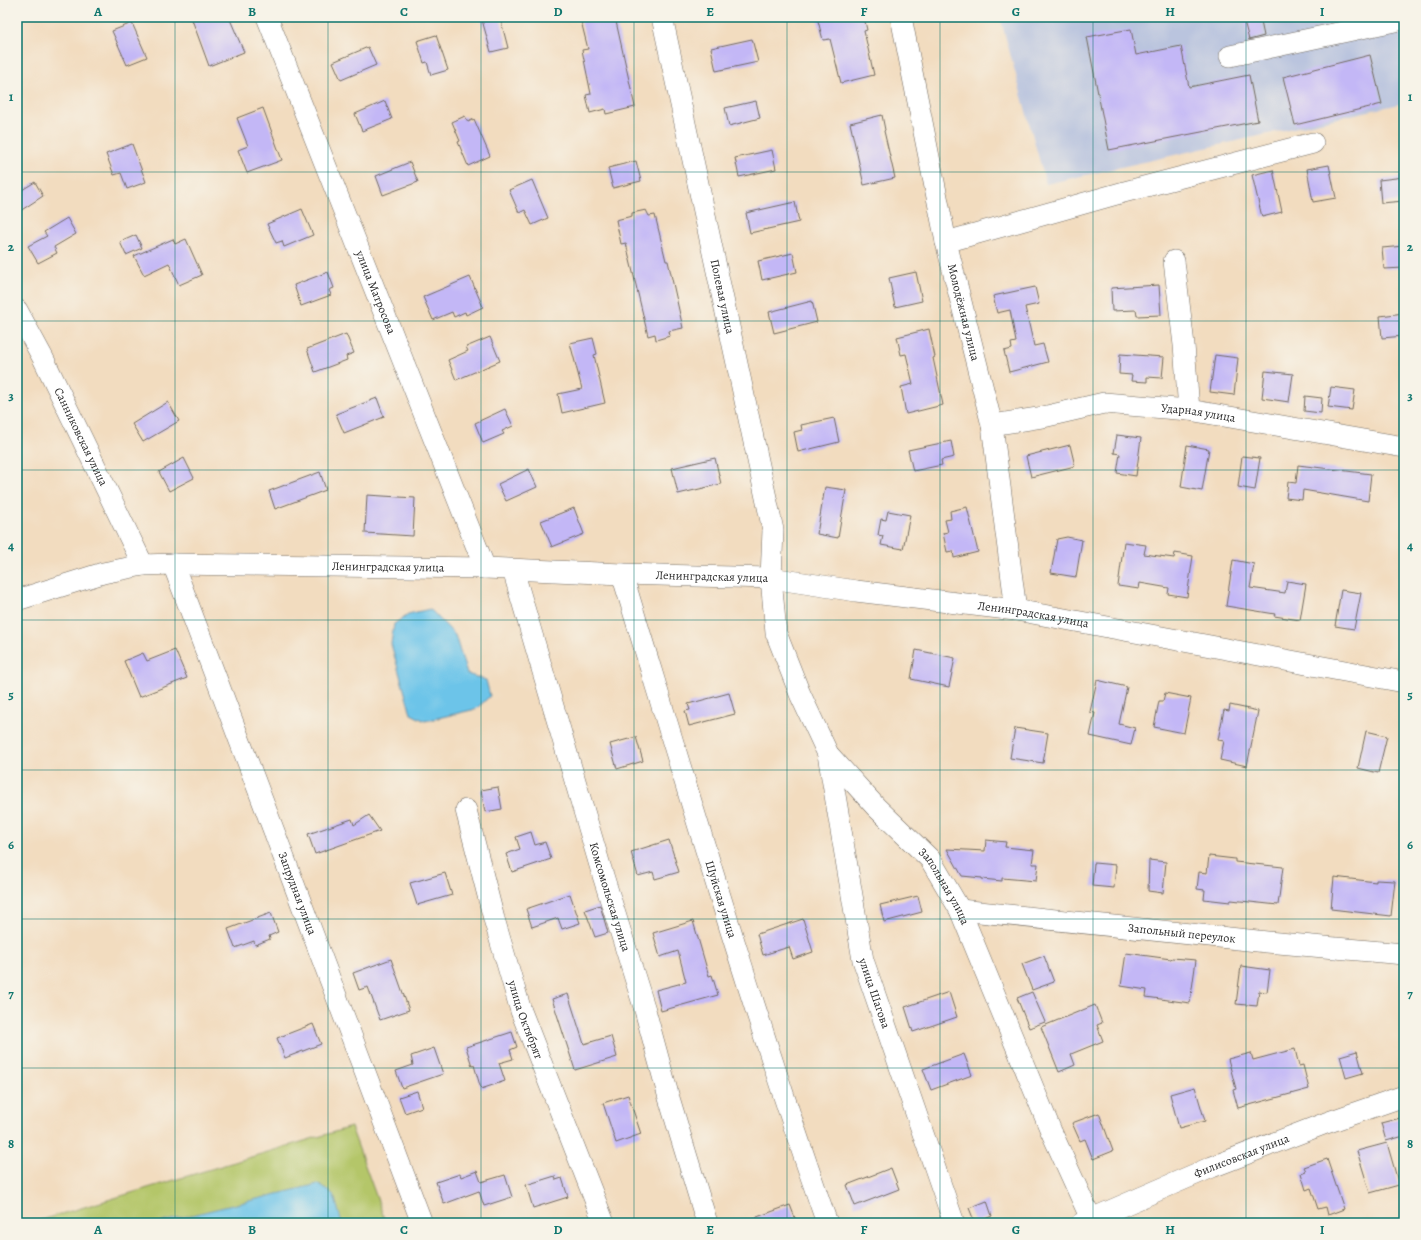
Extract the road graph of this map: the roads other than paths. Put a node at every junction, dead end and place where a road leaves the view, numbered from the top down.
1 (267, 17) edge
2 (662, 17) edge
3 (901, 17) edge
4 (1404, 19) edge
5 (1230, 56) dead end
6 (1313, 143) dead end
7 (946, 242) junction
8 (1174, 261) dead end
9 (17, 310) edge
10 (1189, 410) junction
11 (992, 425) junction
12 (1404, 447) edge
13 (174, 564) junction
14 (143, 566) junction
15 (486, 568) junction
16 (513, 570) junction
17 (622, 574) junction
18 (771, 578) junction
19 (17, 600) edge
20 (1016, 610) junction
21 (1404, 682) edge
22 (828, 754) junction
23 (466, 810) dead end
24 (960, 910) junction
25 (1404, 954) edge
26 (1404, 1096) edge
27 (1086, 1221) edge
28 (422, 1223) edge
29 (604, 1223) edge
30 (707, 1223) edge
31 (827, 1223) edge
32 (954, 1223) edge

1 - 15 street, улица Матросова
2 - 18 street, Полевая улица
3 - 7 street, Молодёжная улица
4 - 5 street
6 - 7 street
7 - 11 street, Молодёжная улица
8 - 10 street
9 - 14 street, Санниковская улица
10 - 11 street, Ударная улица
10 - 12 street, Ударная улица
11 - 20 street, Молодёжная улица
13 - 14 street, Ленинградская улица
13 - 15 street, Ленинградская улица
13 - 28 street, Запрудная улица
14 - 19 street, Ленинградская улица
15 - 16 street, Ленинградская улица
16 - 17 street, Ленинградская улица
16 - 30 street, Комсомольская улица
17 - 18 street, Ленинградская улица
17 - 31 street, Шуйская улица
18 - 20 street, Ленинградская улица
18 - 22 street, Запольная улица
20 - 21 street, Ленинградская улица
22 - 24 street, Запольная улица
22 - 32 street, улица Шагова
23 - 29 street, улица Октябрят
24 - 25 street, Запольный переулок
24 - 27 street, Запольная улица
26 - 27 street, Филисовская улица

